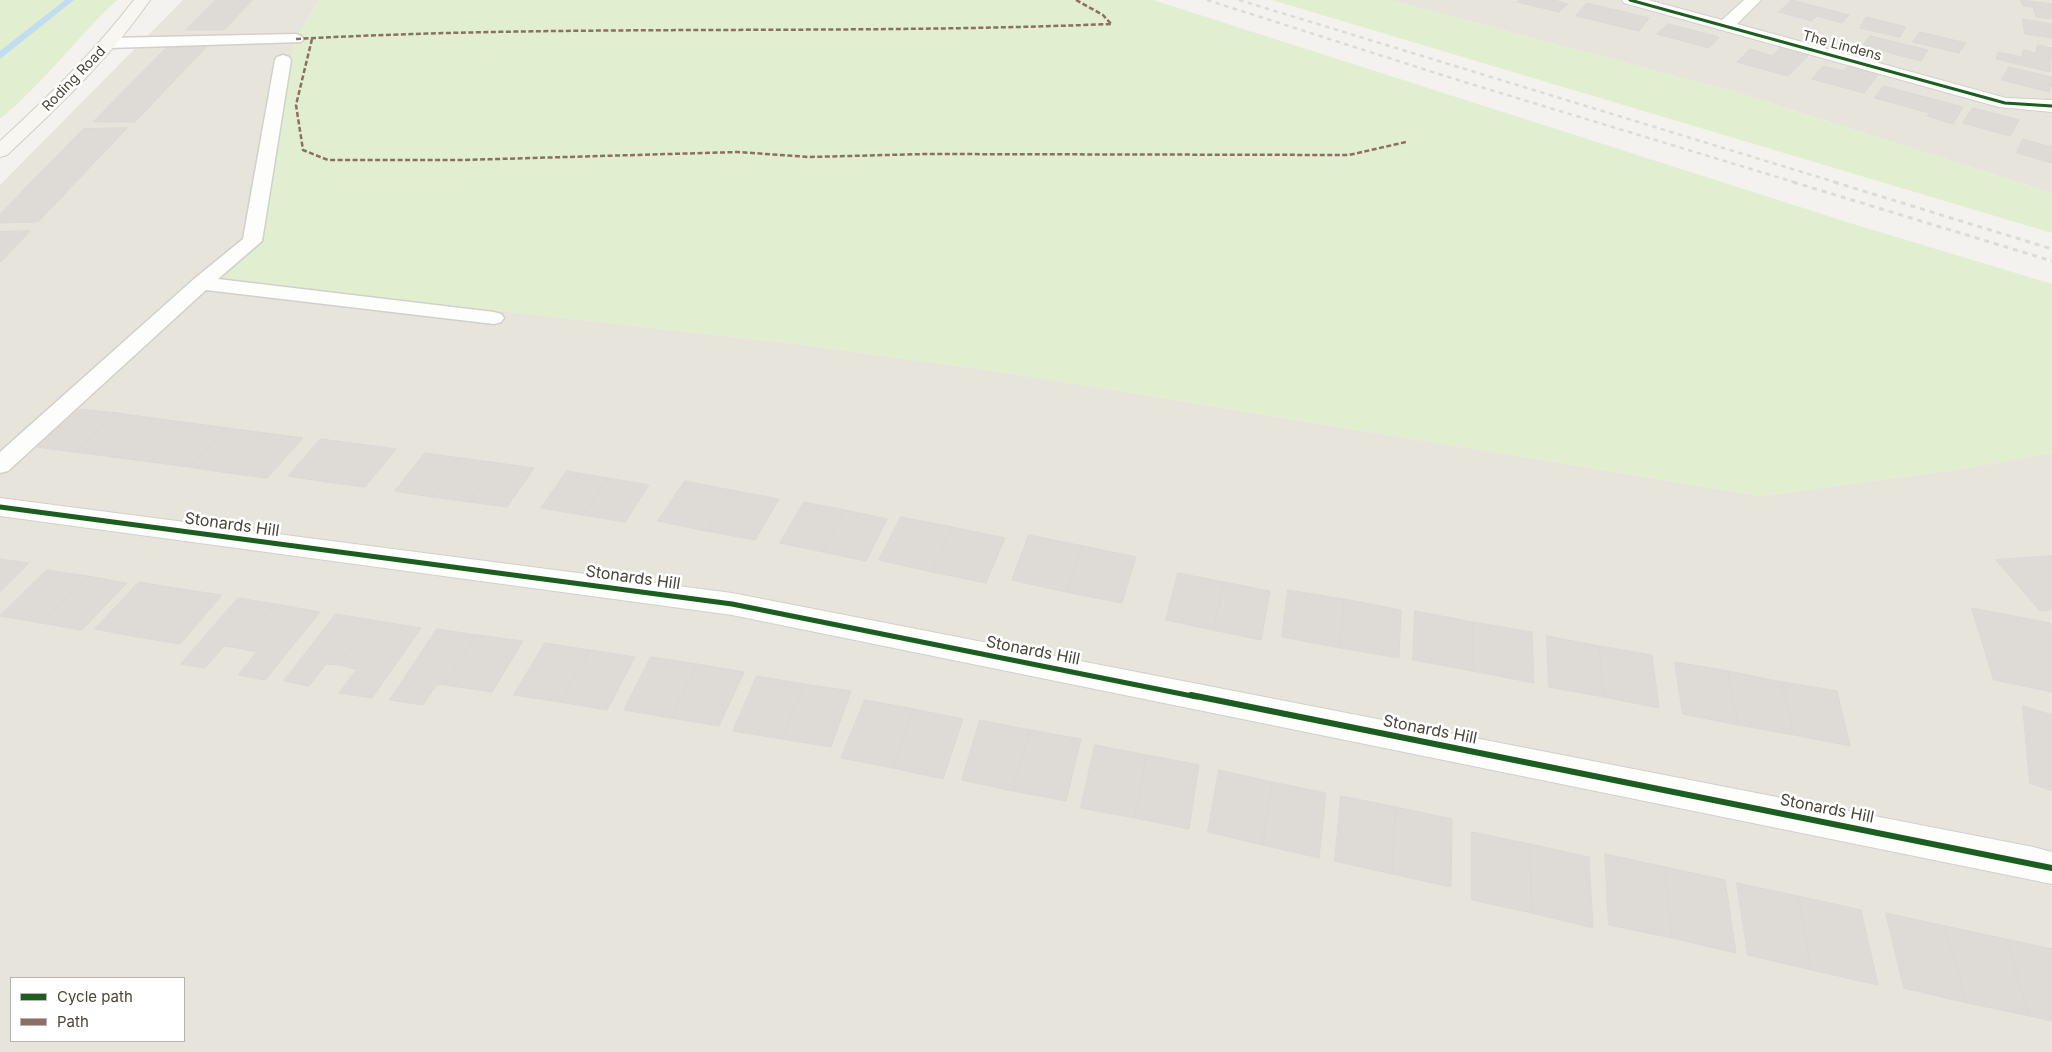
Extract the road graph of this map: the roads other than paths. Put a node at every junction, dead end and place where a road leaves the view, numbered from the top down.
1 (142, 0) edge
2 (1630, 0) edge
3 (1753, 0) edge
4 (1726, 26) junction
5 (296, 40) dead end
6 (110, 42) junction
7 (283, 60) dead end
8 (2051, 107) edge
9 (0, 151) edge
10 (200, 284) junction
11 (494, 318) dead end
12 (0, 465) edge
13 (0, 506) edge
14 (2052, 868) edge

1 - 6 street, Roding Road
2 - 4 street, The Lindens
3 - 4 street
4 - 8 street, The Lindens
5 - 6 lane
6 - 9 street, Roding Road
7 - 10 lane
10 - 11 lane
10 - 12 lane
13 - 14 street, Stonards Hill

